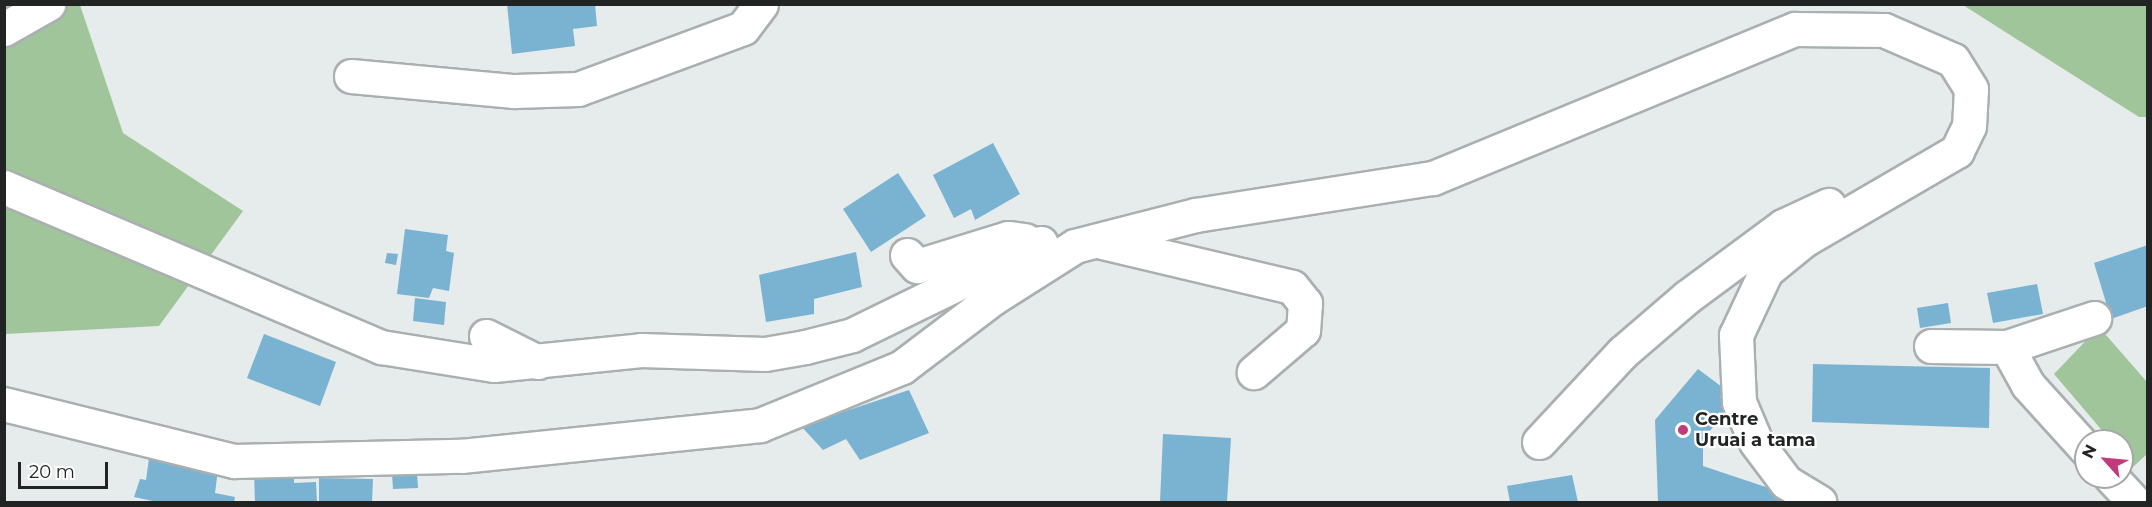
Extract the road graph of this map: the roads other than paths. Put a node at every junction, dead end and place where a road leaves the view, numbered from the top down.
1 (48, 4) edge
2 (761, 4) edge
3 (4, 29) edge
4 (351, 76) dead end
5 (4, 187) edge
6 (1877, 199) junction
7 (1098, 240) junction
8 (1049, 250) junction
9 (907, 255) dead end
10 (2094, 318) dead end
11 (486, 336) dead end
12 (1931, 346) dead end
13 (2007, 347) junction
14 (538, 362) junction
15 (1254, 372) dead end
16 (4, 404) edge
17 (2074, 437) edge
18 (1539, 441) dead end
19 (2122, 489) edge
20 (1819, 502) edge
21 (2134, 502) edge

1 - 3 street
2 - 4 street
5 - 14 street
6 - 7 street
6 - 18 street
6 - 20 street
7 - 8 street
7 - 15 street
8 - 9 street
8 - 14 street
8 - 16 street
10 - 13 street
11 - 14 street
12 - 13 street
13 - 17 street
19 - 21 street

